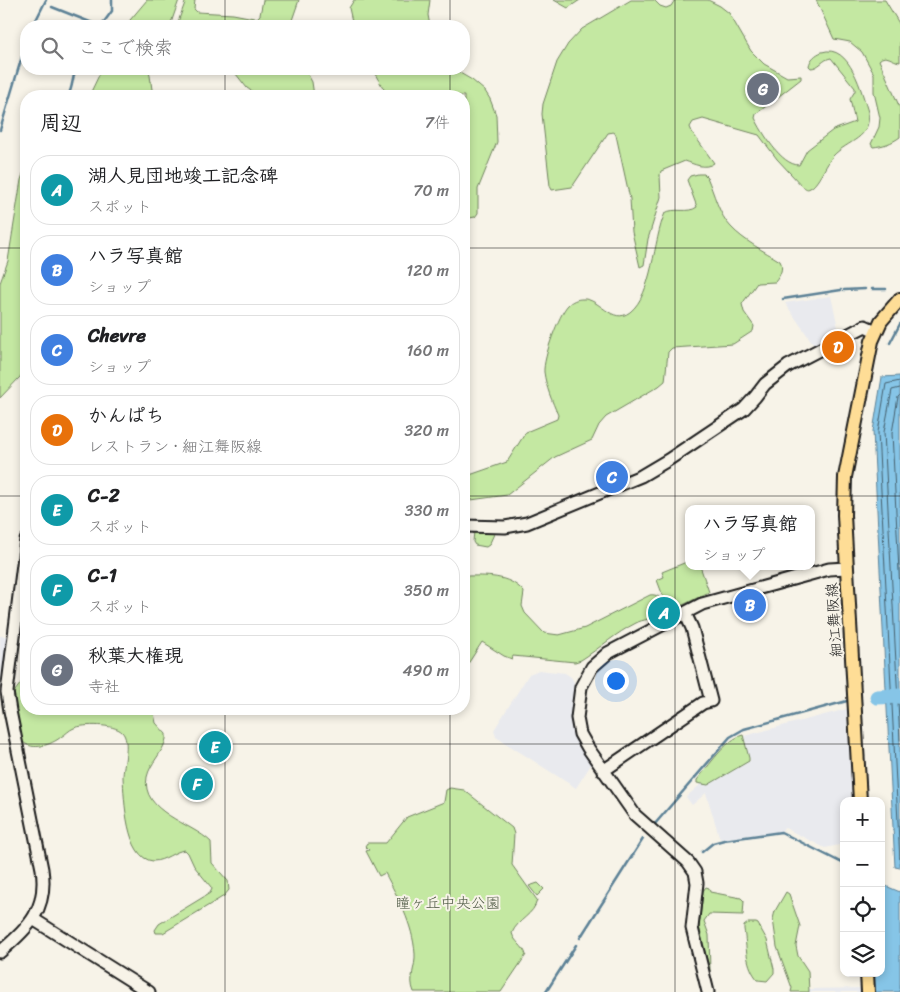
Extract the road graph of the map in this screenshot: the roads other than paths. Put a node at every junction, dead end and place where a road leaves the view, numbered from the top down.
1 (900, 299) edge
2 (876, 331) junction
3 (470, 526) edge
4 (847, 568) junction
5 (20, 587) edge
6 (685, 613) junction
7 (603, 771) junction
8 (860, 797) edge
9 (33, 919) junction
10 (0, 952) edge
11 (867, 977) edge
12 (149, 992) edge
13 (708, 992) edge
14 (868, 992) edge

1 - 2 main road, 細江舞阪線
2 - 3 street
2 - 4 main road, 細江舞阪線
4 - 6 street
4 - 8 main road, 細江舞阪線
5 - 9 street
6 - 7 street
6 - 7 street
7 - 13 street
9 - 10 street
9 - 12 street
11 - 14 main road

